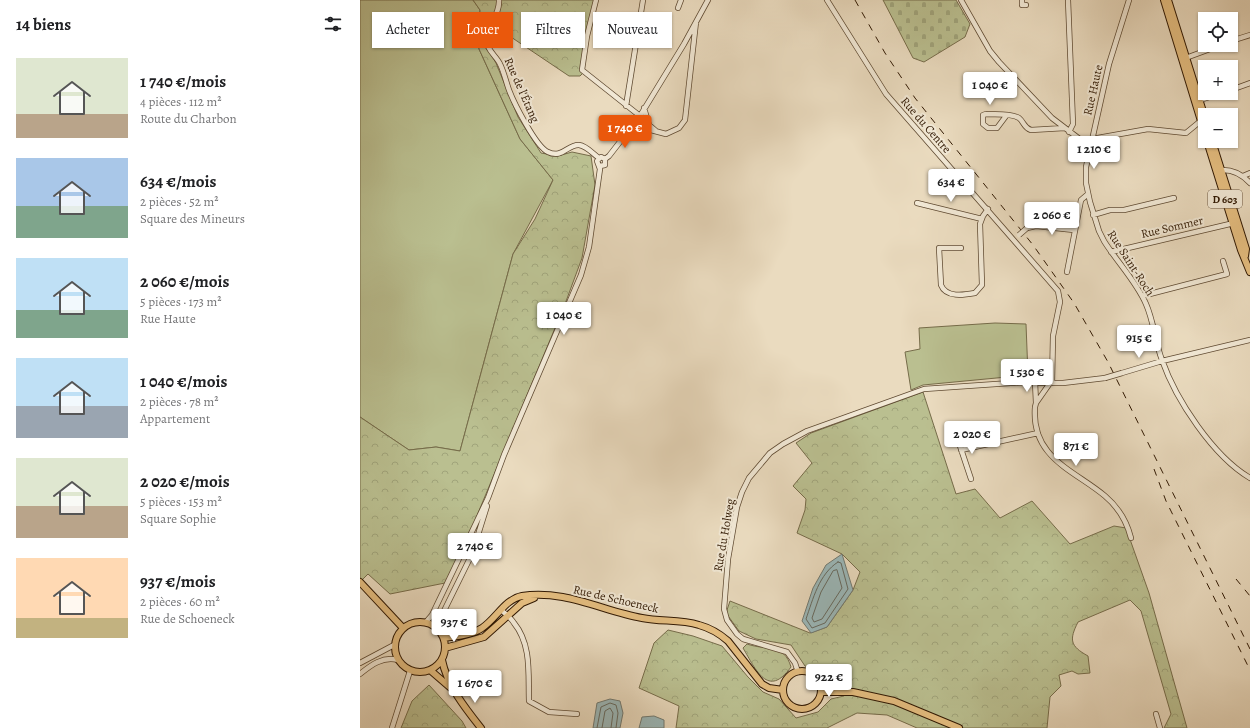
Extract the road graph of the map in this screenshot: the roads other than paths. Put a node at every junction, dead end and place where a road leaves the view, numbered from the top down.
1 (499, 0) edge
2 (596, 0) edge
3 (643, 0) edge
4 (681, 0) edge
5 (708, 0) edge
6 (827, 0) edge
7 (961, 0) edge
8 (1022, 0) edge
9 (1068, 0) edge
10 (1129, 0) edge
11 (1164, 0) edge
12 (1168, 0) edge
13 (1026, 5) dead end
14 (678, 8) dead end
15 (1172, 17) junction
16 (697, 18) junction
17 (1250, 34) edge
18 (1238, 38) edge
19 (684, 44) junction
20 (694, 47) junction
21 (1201, 52) edge
22 (1184, 58) junction
23 (1250, 83) edge
24 (1238, 87) edge
25 (1201, 100) edge
26 (1198, 101) junction
27 (626, 106) junction
28 (644, 108) junction
29 (1200, 108) edge
30 (640, 116) junction
31 (1006, 116) junction
32 (1198, 124) edge
33 (632, 125) junction
34 (1065, 128) junction
35 (1069, 132) junction
36 (658, 133) junction
37 (1092, 139) junction
38 (1090, 147) junction
39 (1210, 148) edge
40 (1214, 148) edge
41 (602, 158) junction
42 (600, 166) junction
43 (1219, 170) junction
44 (1250, 173) edge
45 (1243, 176) junction
46 (1250, 183) edge
47 (1088, 194) junction
48 (1174, 198) dead end
49 (917, 203) dead end
50 (988, 209) junction
51 (1093, 215) junction
52 (982, 219) junction
53 (1235, 222) junction
54 (1074, 230) junction
55 (1014, 239) junction
56 (961, 248) dead end
57 (1111, 252) junction
58 (1223, 261) dead end
59 (1066, 272) dead end
60 (1250, 272) edge
61 (1142, 296) junction
62 (1250, 340) edge
63 (1162, 361) junction
64 (1035, 382) junction
65 (1051, 383) junction
66 (1036, 403) junction
67 (1038, 434) junction
68 (957, 437) dead end
69 (961, 450) junction
70 (1250, 478) edge
71 (971, 479) dead end
72 (488, 498) junction
73 (1131, 538) dead end
74 (360, 582) edge
75 (537, 596) junction
76 (502, 610) junction
77 (507, 616) junction
78 (426, 622) junction
79 (403, 628) junction
80 (438, 629) junction
81 (444, 638) junction
82 (394, 645) junction
83 (445, 648) junction
84 (398, 660) junction
85 (442, 660) junction
86 (360, 663) edge
87 (430, 670) junction
88 (410, 671) junction
89 (798, 672) junction
90 (360, 674) edge
91 (783, 690) junction
92 (455, 691) junction
93 (822, 692) junction
94 (577, 714) dead end
95 (1156, 714) dead end
96 (392, 728) edge
97 (481, 728) edge
98 (959, 728) edge
99 (1160, 728) edge

1 - 41 street, Rue de l'Étang
2 - 27 street
3 - 27 street
4 - 14 street
5 - 16 street
6 - 50 street, Rue du Centre
7 - 34 street
8 - 13 street
9 - 35 street
10 - 37 street, Rue Haute
11 - 15 main road
12 - 15 main road
15 - 22 main road
16 - 19 street
16 - 20 street
17 - 18 street
19 - 20 street
19 - 28 street
20 - 36 street
21 - 22 street
22 - 26 main road
23 - 24 street
25 - 26 street
26 - 29 main road
27 - 30 street
28 - 30 street
28 - 36 street
30 - 33 street
31 - 31 street
31 - 34 street
32 - 37 street
33 - 36 street
33 - 41 street
34 - 35 street
35 - 38 street
37 - 38 street, Rue Haute
38 - 47 street, Rue Haute
39 - 43 main road, D 603
40 - 43 main road, D 603
41 - 42 street
41 - 42 street
42 - 72 street
43 - 45 street
43 - 53 main road, D 603
44 - 45 street
45 - 46 street
47 - 51 street, Rue Saint-Roch
47 - 54 street
48 - 51 street
49 - 52 street
50 - 52 street
50 - 55 street, Rue du Centre
51 - 57 street, Rue Saint-Roch
52 - 56 street
53 - 57 street, Rue Sommer
53 - 60 main road, D 603
54 - 55 street, bridge
54 - 59 street
55 - 65 street, Rue du Centre
57 - 61 street, Rue Saint-Roch
58 - 61 street
61 - 63 street, Rue Saint-Roch
62 - 63 street, Rue du Holweg
63 - 65 street, Rue du Holweg, bridge
63 - 70 street, Rue Saint-Roch
64 - 65 street, Rue du Holweg
64 - 66 street
64 - 89 street, Rue du Holweg
65 - 66 street
66 - 67 street
67 - 69 street
67 - 73 street
68 - 69 street
69 - 71 street
72 - 78 street
72 - 80 street
74 - 79 main road
75 - 76 main road, Rue de Schoeneck
75 - 77 main road
75 - 91 main road, Rue de Schoeneck
76 - 77 street
76 - 81 main road, Rue de Schoeneck
77 - 83 main road
77 - 94 street
78 - 79 main road
78 - 80 main road
79 - 82 main road
80 - 81 main road
81 - 83 main road
82 - 84 main road
82 - 86 street
83 - 85 main road
84 - 88 main road
84 - 90 street
85 - 87 main road
85 - 92 main road
87 - 88 main road
87 - 92 main road
88 - 96 street
89 - 91 main road
89 - 93 main road
91 - 93 main road
92 - 97 main road
93 - 98 main road
95 - 99 street

